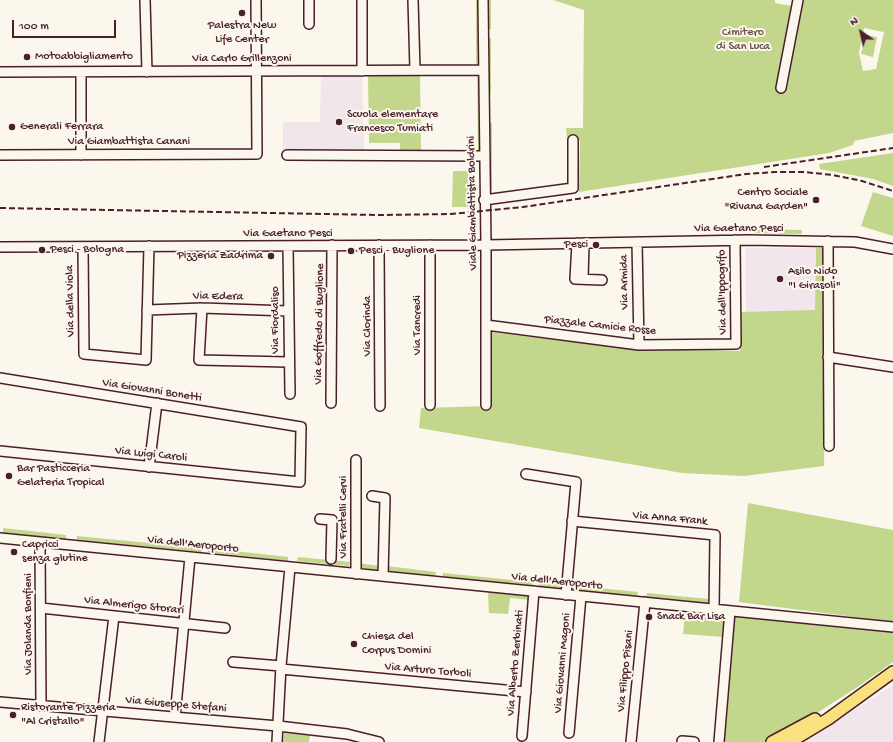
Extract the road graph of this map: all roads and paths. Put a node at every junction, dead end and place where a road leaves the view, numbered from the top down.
1 (145, 0) edge
2 (256, 0) edge
3 (309, 0) edge
4 (362, 0) edge
5 (413, 0) edge
6 (483, 0) edge
7 (798, 0) edge
8 (309, 24) dead end
9 (415, 70) junction
10 (483, 70) junction
11 (256, 71) junction
12 (362, 71) junction
13 (0, 72) edge
14 (81, 72) junction
15 (147, 72) junction
16 (781, 88) dead end
17 (573, 140) dead end
18 (1, 155) edge
19 (81, 155) junction
20 (287, 155) dead end
21 (484, 156) junction
22 (484, 200) junction
23 (735, 240) junction
24 (828, 241) junction
25 (637, 242) junction
26 (580, 243) junction
27 (379, 245) junction
28 (430, 245) junction
29 (486, 245) junction
30 (149, 246) junction
31 (288, 246) junction
32 (332, 246) junction
33 (0, 247) edge
34 (83, 247) junction
35 (893, 249) edge
36 (602, 280) dead end
37 (202, 308) junction
38 (147, 310) junction
39 (288, 311) junction
40 (486, 325) junction
41 (736, 344) joint
42 (639, 345) junction
43 (828, 357) junction
44 (288, 362) junction
45 (893, 367) edge
46 (0, 378) edge
47 (290, 394) dead end
48 (157, 403) junction
49 (331, 403) dead end
50 (430, 405) dead end
51 (486, 405) dead end
52 (380, 406) dead end
53 (829, 446) dead end
54 (0, 450) edge
55 (356, 460) dead end
56 (149, 467) junction
57 (526, 474) dead end
58 (300, 482) joint
59 (372, 496) dead end
60 (320, 519) dead end
61 (572, 521) junction
62 (0, 538) edge
63 (40, 542) junction
64 (190, 557) junction
65 (331, 559) dead end
66 (290, 567) junction
67 (356, 574) junction
68 (383, 576) junction
69 (534, 591) junction
70 (566, 594) junction
71 (581, 596) junction
72 (645, 602) junction
73 (41, 608) junction
74 (714, 609) junction
75 (730, 611) junction
76 (114, 616) junction
77 (184, 624) junction
78 (893, 627) edge
79 (225, 628) dead end
80 (233, 662) dead end
81 (281, 668) junction
82 (893, 672) edge
83 (868, 690) junction
84 (526, 692) junction
85 (0, 702) edge
86 (41, 706) junction
87 (102, 711) junction
88 (175, 717) junction
89 (278, 726) junction
90 (569, 733) dead end
91 (522, 736) dead end
92 (682, 741) dead end
93 (99, 742) edge
94 (277, 742) edge
95 (379, 742) edge
96 (631, 742) edge
97 (694, 742) edge
98 (719, 742) edge
99 (772, 742) edge
100 (790, 742) edge

1 - 15 street
2 - 11 street
3 - 8 street
4 - 12 street
5 - 9 street
6 - 10 street, Viale Giambattista Boldrini
7 - 16 street
9 - 10 street, Via Carlo Grillenzoni
9 - 12 street, Via Carlo Grillenzoni
10 - 21 street, Viale Giambattista Boldrini
11 - 12 street, Via Carlo Grillenzoni
11 - 15 street, Via Carlo Grillenzoni
11 - 19 street, Via Giambattista Canani
13 - 14 street, Via Carlo Grillenzoni
14 - 15 street, Via Carlo Grillenzoni
14 - 19 street
17 - 22 street
18 - 19 street, Via Giambattista Canani
20 - 21 street
21 - 22 street, Viale Giambattista Boldrini
22 - 29 street, Viale Giambattista Boldrini
23 - 24 street, Via Gaetano Pesci
23 - 25 street, Via Gaetano Pesci
23 - 41 street, Via dell'Ippogrifo
24 - 35 street, Via Gaetano Pesci
24 - 43 street
25 - 26 street, Via Gaetano Pesci
25 - 42 street, Via Armida
26 - 29 street, Via Gaetano Pesci
26 - 36 street
27 - 28 street, Via Gaetano Pesci
27 - 32 street, Via Gaetano Pesci
27 - 52 street, Via Clorinda
28 - 29 street, Via Gaetano Pesci
28 - 50 street, Via Tancredi
29 - 40 street, Viale Giambattista Boldrini
30 - 31 street, Via Gaetano Pesci
30 - 34 street, Via Gaetano Pesci
30 - 38 street
31 - 32 street, Via Gaetano Pesci
31 - 39 street, Via Fiordaliso
32 - 49 street, Via Goffredo di Buglione
33 - 34 street, Via Gaetano Pesci
34 - 38 street, Via della Viola
37 - 38 street, Via Edera
37 - 39 street, Via Edera
37 - 44 street
39 - 44 street, Via Fiordaliso
40 - 42 street, Piazzale Camicie Rosse
40 - 51 street, Viale Giambattista Boldrini
41 - 42 street, Piazzale Camicie Rosse
43 - 45 street
43 - 53 street
44 - 47 street, Via Fiordaliso
46 - 48 street, Via Giovanni Bonetti
48 - 56 street
48 - 58 street, Via Giovanni Bonetti
54 - 56 street, Via Luigi Caroli
55 - 67 street, Via Fratelli Cervi
56 - 58 street, Via Luigi Caroli
57 - 61 street
59 - 68 street
60 - 65 street
61 - 70 street
61 - 74 street, Via Anna Frank
62 - 63 street, Via dell'Aeroporto
63 - 64 street, Via dell'Aeroporto
63 - 73 street, Via Jolanda Bonfieni
64 - 66 street, Via dell'Aeroporto
64 - 77 street
66 - 67 street, Via dell'Aeroporto
66 - 81 street
67 - 68 street, Via dell'Aeroporto
68 - 69 street, Via dell'Aeroporto
69 - 70 street, Via dell'Aeroporto
69 - 84 street, Via Alberto Zerbinati
70 - 71 street, Via dell'Aeroporto
71 - 72 street, Via dell'Aeroporto
71 - 90 street, Via Giovanni Magoni
72 - 74 street, Via dell'Aeroporto
72 - 96 street, Via Filippo Pisani
73 - 76 street, Via Almerigo Storari
73 - 86 street, Via Jolanda Bonfieni
74 - 75 street, Via dell'Aeroporto
75 - 78 street, Via dell'Aeroporto
75 - 98 street
76 - 77 street, Via Almerigo Storari
76 - 87 street
77 - 79 street, Via Almerigo Storari
77 - 88 street
80 - 81 street, Via Arturo Torboli
81 - 84 street, Via Arturo Torboli
81 - 89 street
82 - 83 main road
83 - 99 main road
83 - 100 main road
84 - 91 street, Via Alberto Zerbinati
85 - 86 street, Via Giuseppe Stefani
86 - 87 street, Via Giuseppe Stefani
87 - 88 street, Via Giuseppe Stefani
87 - 93 street
88 - 89 street, Via Giuseppe Stefani
89 - 94 street
89 - 95 street, Via Giuseppe Stefani
92 - 97 street

